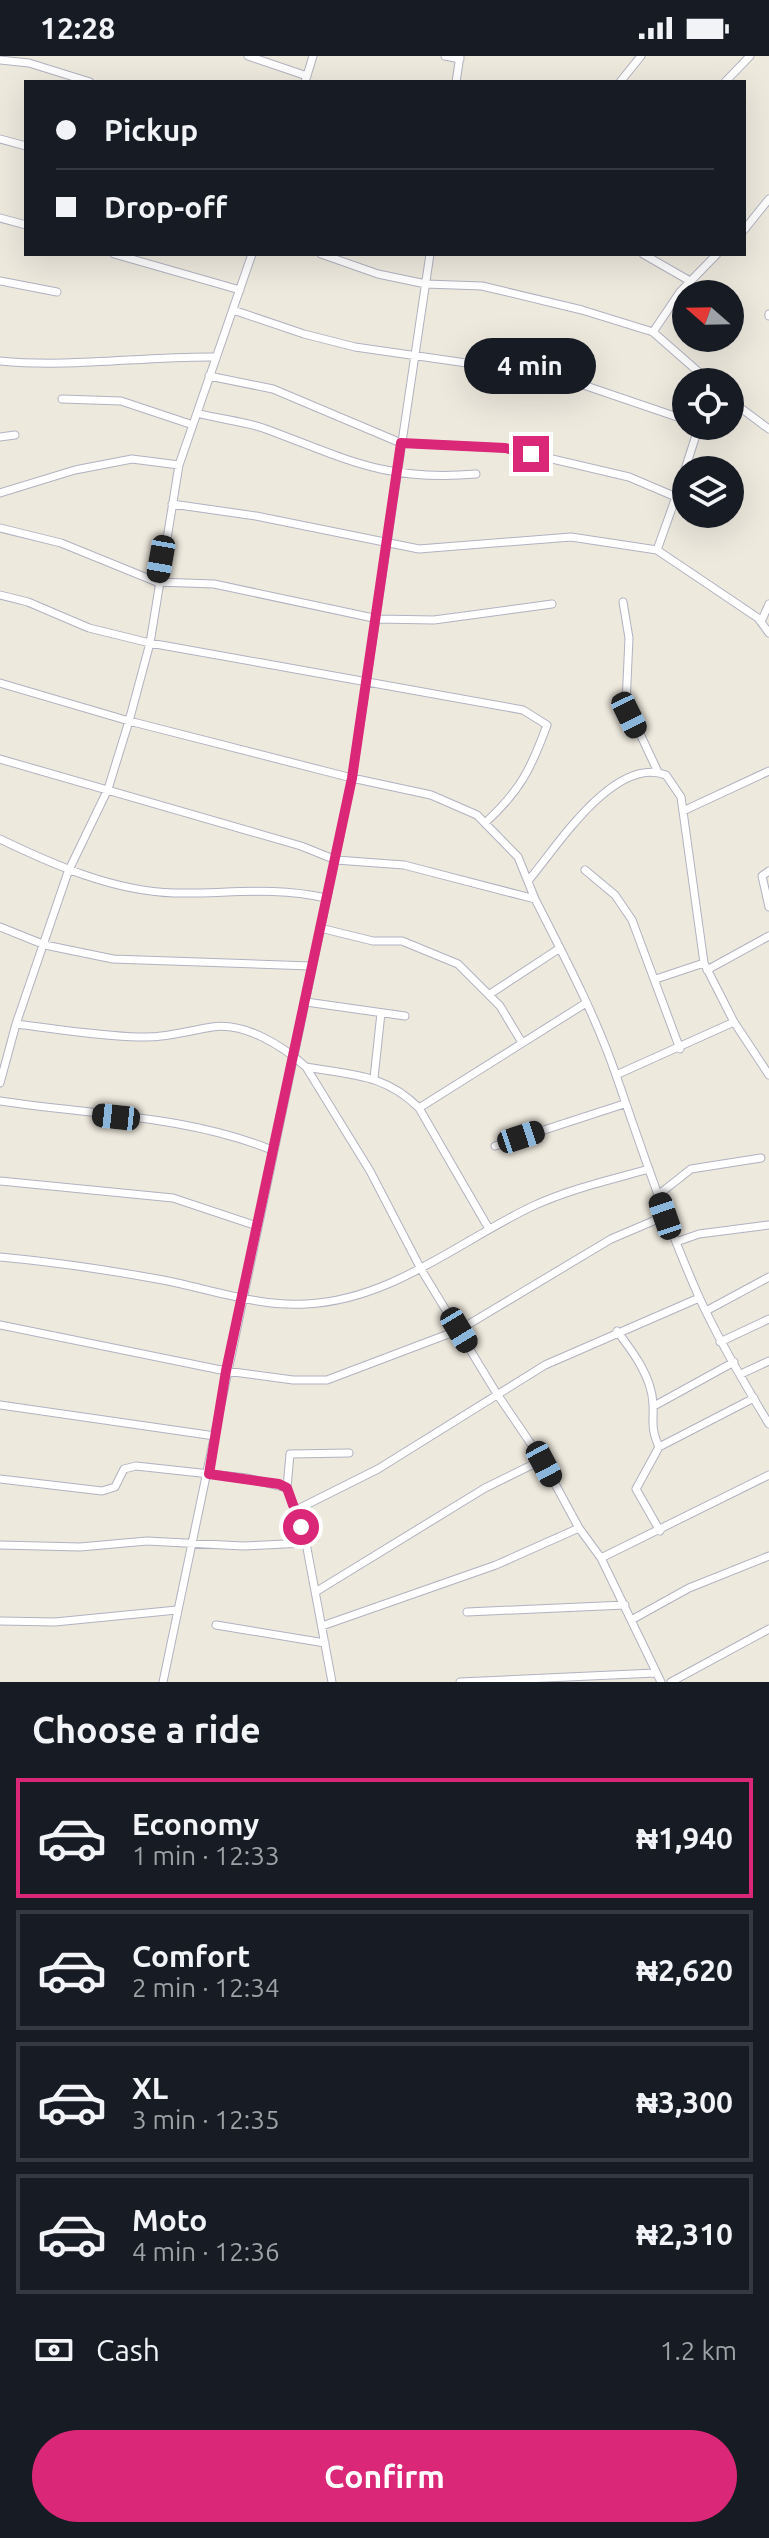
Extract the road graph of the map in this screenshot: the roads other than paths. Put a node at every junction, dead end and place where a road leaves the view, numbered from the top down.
1 (248, 56) edge
2 (313, 56) edge
3 (445, 56) edge
4 (641, 56) edge
5 (750, 56) edge
6 (460, 58) edge
7 (0, 60) edge
8 (306, 79) edge
9 (84, 80) edge
10 (456, 80) edge
11 (622, 80) edge
12 (727, 80) edge
13 (0, 139) edge
14 (24, 145) edge
15 (769, 199) edge
16 (0, 218) edge
17 (24, 224) edge
18 (746, 225) edge
19 (121, 256) edge
20 (251, 256) edge
21 (327, 256) edge
22 (430, 256) edge
23 (646, 256) edge
24 (715, 256) edge
25 (688, 280) edge
26 (691, 280) edge
27 (0, 281) edge
28 (426, 284) junction
29 (240, 290) junction
30 (57, 292) dead end
31 (672, 306) edge
32 (233, 310) junction
33 (653, 332) junction
34 (415, 355) junction
35 (216, 357) junction
36 (0, 361) edge
37 (694, 368) edge
38 (209, 376) junction
39 (62, 399) dead end
40 (744, 410) edge
41 (197, 413) junction
42 (672, 415) edge
43 (193, 425) junction
44 (769, 429) edge
45 (15, 435) dead end
46 (0, 437) edge
47 (401, 443) junction
48 (179, 465) junction
49 (395, 474) junction
50 (476, 474) dead end
51 (0, 493) edge
52 (672, 495) edge
53 (172, 504) junction
54 (672, 508) edge
55 (0, 528) edge
56 (386, 545) junction
57 (657, 550) junction
58 (157, 582) junction
59 (0, 595) edge
60 (623, 602) dead end
61 (552, 604) dead end
62 (769, 604) edge
63 (378, 619) junction
64 (761, 622) junction
65 (769, 633) edge
66 (150, 643) junction
67 (0, 683) edge
68 (366, 683) junction
69 (129, 721) junction
70 (0, 759) edge
71 (769, 771) edge
72 (658, 772) junction
73 (352, 778) junction
74 (108, 789) junction
75 (683, 811) junction
76 (485, 823) junction
77 (0, 839) edge
78 (336, 860) junction
79 (585, 870) dead end
80 (769, 871) edge
81 (68, 872) junction
82 (528, 881) junction
83 (326, 898) junction
84 (535, 899) junction
85 (769, 907) edge
86 (0, 927) edge
87 (320, 928) junction
88 (769, 936) edge
89 (45, 945) junction
90 (560, 948) junction
91 (311, 966) junction
92 (705, 967) junction
93 (656, 979) junction
94 (490, 994) junction
95 (306, 1002) junction
96 (586, 1003) junction
97 (381, 1013) junction
98 (405, 1016) dead end
99 (734, 1022) junction
100 (16, 1024) junction
101 (521, 1041) junction
102 (4, 1048) edge
103 (680, 1049) junction
104 (292, 1054) junction
105 (306, 1067) junction
106 (616, 1075) junction
107 (769, 1075) edge
108 (374, 1078) junction
109 (0, 1083) edge
110 (0, 1101) edge
111 (624, 1104) junction
112 (419, 1108) junction
113 (495, 1146) dead end
114 (272, 1150) junction
115 (761, 1158) dead end
116 (649, 1169) junction
117 (0, 1181) edge
118 (658, 1195) junction
119 (665, 1216) junction
120 (769, 1225) edge
121 (257, 1226) junction
122 (489, 1229) junction
123 (676, 1242) junction
124 (0, 1257) edge
125 (422, 1271) junction
126 (769, 1277) edge
127 (242, 1297) junction
128 (699, 1298) junction
129 (706, 1311) junction
130 (769, 1319) edge
131 (0, 1325) edge
132 (459, 1330) junction
133 (617, 1331) junction
134 (720, 1342) junction
135 (769, 1361) edge
136 (734, 1362) junction
137 (226, 1371) junction
138 (741, 1374) junction
139 (497, 1394) junction
140 (754, 1398) junction
141 (0, 1405) edge
142 (654, 1406) junction
143 (769, 1424) edge
144 (215, 1436) junction
145 (659, 1447) junction
146 (349, 1453) dead end
147 (542, 1460) junction
148 (209, 1474) junction
149 (769, 1475) edge
150 (0, 1479) edge
151 (287, 1488) junction
152 (296, 1510) junction
153 (579, 1528) junction
154 (660, 1531) junction
155 (306, 1543) junction
156 (0, 1545) edge
157 (193, 1545) junction
158 (769, 1556) edge
159 (601, 1558) junction
160 (317, 1591) junction
161 (625, 1605) junction
162 (177, 1610) junction
163 (467, 1612) dead end
164 (633, 1619) junction
165 (0, 1621) edge
166 (216, 1625) dead end
167 (322, 1626) junction
168 (769, 1629) edge
169 (325, 1643) junction
170 (655, 1673) junction
171 (163, 1682) edge
172 (332, 1682) edge
173 (460, 1682) edge
174 (661, 1682) edge
175 (671, 1682) edge

1 - 8 street
2 - 8 street
3 - 6 street
4 - 11 street
5 - 12 street
6 - 10 street
7 - 9 street
13 - 14 street
15 - 18 street
16 - 17 street
19 - 29 street
20 - 29 street
21 - 28 street
22 - 28 street
23 - 25 street
24 - 26 street
27 - 30 street
28 - 33 street
28 - 34 street
29 - 32 street
31 - 33 street
32 - 34 street
32 - 35 street
33 - 37 street
34 - 42 street
34 - 47 street
35 - 36 street
35 - 38 street
38 - 41 street
38 - 47 street
39 - 43 street
40 - 44 street
41 - 43 street
41 - 49 street
43 - 48 street
45 - 46 street
47 - 49 street
47 - 52 street
48 - 51 street
48 - 53 street
49 - 50 street
49 - 56 street
53 - 56 street
53 - 58 street
54 - 57 street
55 - 58 street
56 - 57 street
56 - 63 street
57 - 64 street
58 - 63 street
58 - 66 street
59 - 66 street
60 - 72 street
61 - 63 street
62 - 64 street
63 - 68 street
64 - 65 street
66 - 68 street
66 - 69 street
67 - 69 street
68 - 73 street
68 - 76 street
69 - 73 street
69 - 74 street
70 - 74 street
71 - 75 street
72 - 75 street
72 - 82 street
73 - 76 street
73 - 78 street
74 - 78 street
74 - 81 street
75 - 92 street
76 - 82 street
77 - 81 street
78 - 83 street
78 - 84 street
79 - 93 street
80 - 85 street
81 - 83 street
81 - 89 street
82 - 84 street
83 - 87 street
84 - 90 street
86 - 89 street
87 - 91 street
87 - 94 street
88 - 92 street
89 - 91 street
89 - 100 street
90 - 94 street
90 - 96 street
91 - 95 street
92 - 93 street
92 - 99 street
93 - 103 street
94 - 101 street
95 - 97 street
95 - 104 street
96 - 101 street
96 - 106 street
97 - 98 street
97 - 108 street
99 - 103 street
99 - 107 street
100 - 102 street
100 - 104 street
101 - 112 street
102 - 109 street
103 - 106 street
104 - 105 street
104 - 114 street
105 - 108 street
105 - 125 street
106 - 111 street
108 - 112 street
110 - 114 street
111 - 113 street
111 - 116 street
112 - 122 street
114 - 121 street
115 - 118 street
116 - 118 street
116 - 122 street
117 - 121 street
118 - 119 street
119 - 123 street
119 - 132 street
120 - 123 street
121 - 127 street
122 - 125 street
123 - 128 street
124 - 127 street
125 - 127 street
125 - 132 street
126 - 129 street
127 - 137 street
128 - 129 street
128 - 133 street
129 - 134 street
130 - 134 street
131 - 137 street
132 - 137 street
132 - 139 street
133 - 139 street
133 - 142 street
134 - 136 street
135 - 138 street
136 - 138 street
136 - 142 street
137 - 144 street
138 - 140 street
139 - 147 street
139 - 152 street
140 - 143 street
140 - 145 street
141 - 144 street
142 - 145 street
144 - 148 street
145 - 154 street
146 - 151 street
147 - 153 street
147 - 160 street
148 - 150 street
148 - 151 street
148 - 157 street
149 - 154 street
151 - 152 street
152 - 155 street
153 - 159 street
153 - 167 street
154 - 159 street
155 - 157 street
155 - 160 street
156 - 157 street
157 - 162 street
158 - 164 street
159 - 161 street
160 - 167 street
161 - 163 street
161 - 164 street
162 - 165 street
162 - 171 street
164 - 170 street
166 - 169 street
167 - 169 street
168 - 175 street
169 - 172 street
170 - 173 street
170 - 174 street

